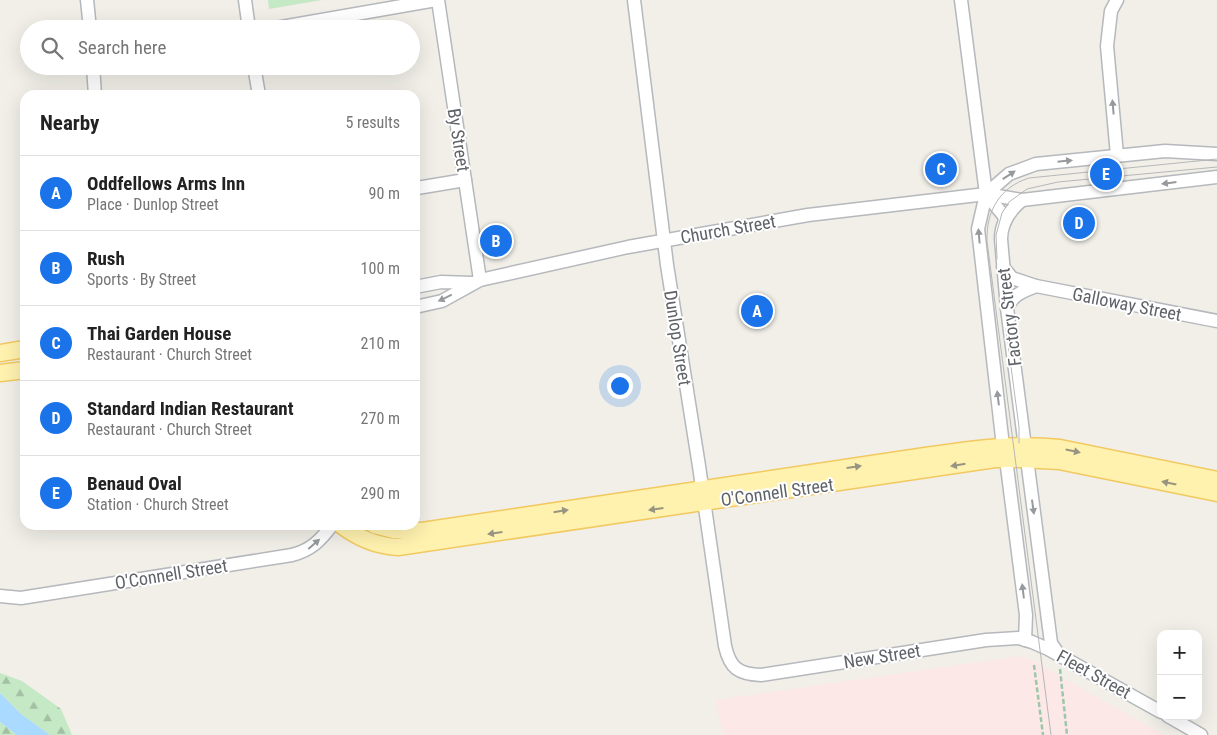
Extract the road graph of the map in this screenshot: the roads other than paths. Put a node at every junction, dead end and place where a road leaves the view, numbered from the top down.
1 (87, 0) edge
2 (245, 0) edge
3 (438, 0) edge
4 (634, 0) edge
5 (961, 0) edge
6 (1117, 0) edge
7 (89, 20) edge
8 (248, 20) edge
9 (322, 20) edge
10 (94, 75) edge
11 (256, 75) edge
12 (95, 90) edge
13 (258, 90) edge
14 (1217, 154) edge
15 (1118, 155) junction
16 (1217, 177) edge
17 (465, 180) junction
18 (420, 188) edge
19 (986, 194) junction
20 (1022, 200) junction
21 (1005, 221) junction
22 (663, 240) junction
23 (1003, 267) junction
24 (477, 282) junction
25 (420, 286) edge
26 (1036, 286) junction
27 (420, 306) edge
28 (1008, 308) junction
29 (1217, 321) edge
30 (20, 350) edge
31 (0, 353) edge
32 (20, 371) edge
33 (0, 373) edge
34 (1005, 452) junction
35 (1026, 453) junction
36 (1217, 480) edge
37 (1217, 493) edge
38 (703, 495) junction
39 (327, 530) edge
40 (350, 530) edge
41 (394, 530) edge
42 (0, 596) edge
43 (1025, 640) junction
44 (1059, 655) junction
45 (740, 671) joint
46 (1157, 710) edge
47 (1175, 720) edge
48 (1201, 735) edge

1 - 7 street
2 - 8 street
3 - 9 street
3 - 17 street, By Street
4 - 22 street, Dunlop Street
5 - 19 street, Factory Street
15 -> 6 street
10 - 12 street
11 - 13 street
14 - 15 street
19 -> 15 street
16 -> 20 street, Church Street
17 - 18 street
17 - 24 street, By Street
19 - 20 street, Church Street
19 - 21 street
19 - 22 street, Church Street
34 -> 19 street, Factory Street
20 - 21 street
21 - 23 street, Factory Street
22 - 24 street, Church Street
22 - 38 street, Dunlop Street
23 - 26 street, Galloway Street
23 - 28 street, Factory Street
24 - 25 street, Church Street
24 -> 27 street, Church Street
26 - 28 street
26 - 29 street, Galloway Street
28 - 35 street, Factory Street
30 - 31 main road
32 - 33 main road
34 - 35 main road, O'Connell Street
34 - 38 main road, O'Connell Street
43 -> 34 street, Factory Street
35 -> 36 main road, O'Connell Street
37 -> 35 main road, O'Connell Street
35 -> 44 street, Factory Street
38 -> 40 main road, O'Connell Street
41 -> 38 main road, O'Connell Street
38 - 45 street, Dunlop Street
42 -> 39 street, O'Connell Street
43 - 44 street, Fleet Street
43 - 45 street, New Street
44 - 46 street, Fleet Street
47 - 48 street

